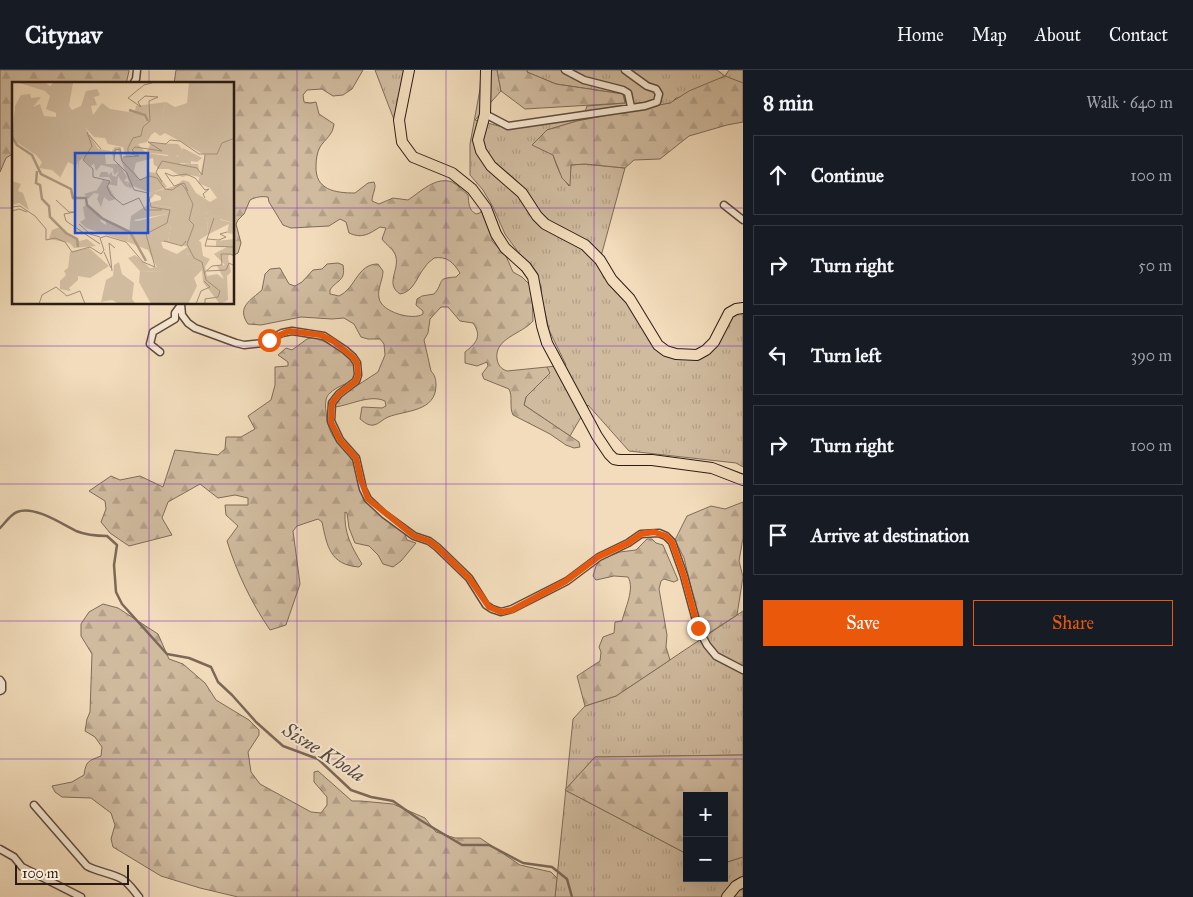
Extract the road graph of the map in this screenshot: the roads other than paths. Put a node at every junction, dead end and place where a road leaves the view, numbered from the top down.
1 (137, 70) edge
2 (409, 70) edge
3 (486, 70) edge
4 (565, 70) edge
5 (625, 70) edge
6 (134, 82) edge
7 (631, 107) junction
8 (484, 114) junction
9 (724, 205) dead end
10 (743, 220) edge
11 (180, 305) edge
12 (181, 305) edge
13 (743, 308) edge
14 (160, 352) dead end
15 (743, 480) edge
16 (743, 670) edge
17 (0, 680) edge
18 (0, 691) edge
19 (34, 805) dead end
20 (0, 849) edge
21 (743, 882) edge
22 (81, 897) edge
23 (140, 897) edge
24 (728, 897) edge

1 - 6 street
2 - 15 highway
3 - 8 highway
4 - 7 street
5 - 7 street
7 - 8 street
8 - 13 highway
9 - 10 street
11 - 14 street
12 - 16 street
17 - 18 street
19 - 23 street
20 - 22 street
21 - 24 highway

